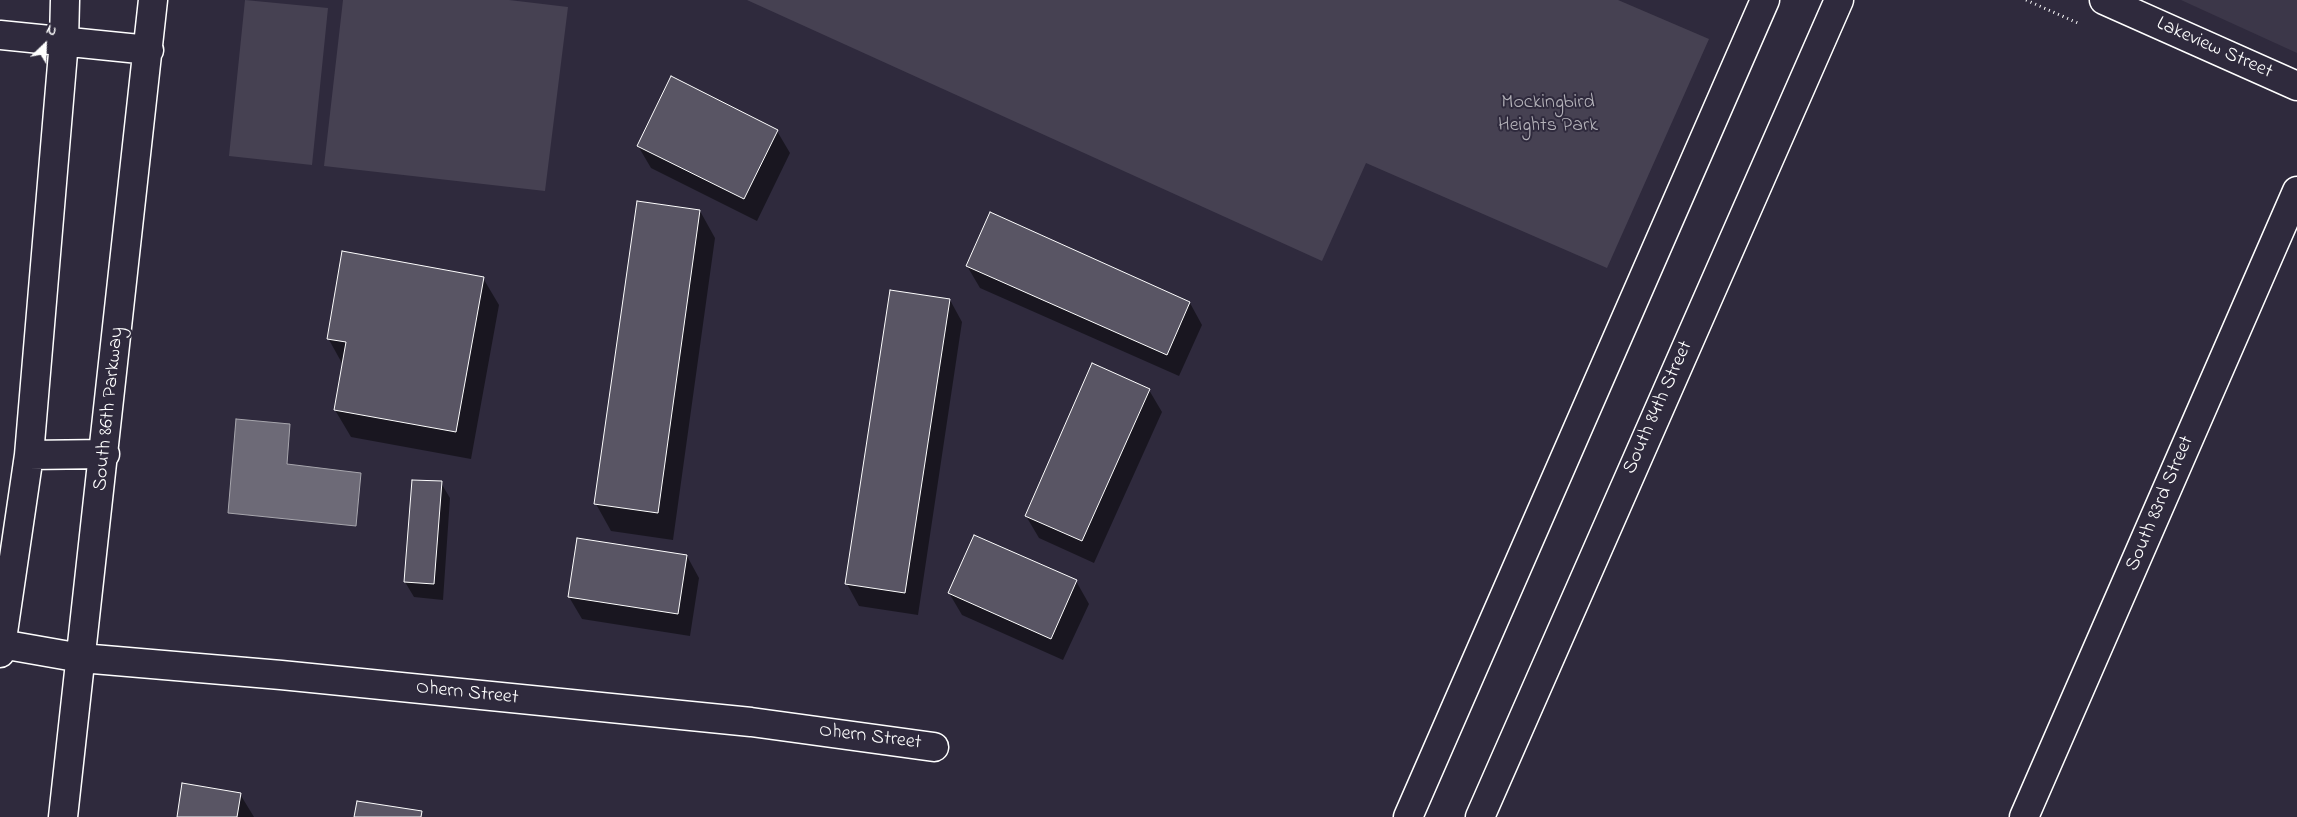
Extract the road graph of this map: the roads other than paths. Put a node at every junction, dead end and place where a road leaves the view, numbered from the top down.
1 (65, 0) edge
2 (153, 0) edge
3 (1765, 0) edge
4 (1839, 0) edge
5 (2104, 0) edge
6 (0, 35) edge
7 (64, 41) junction
8 (149, 50) junction
9 (2297, 86) edge
10 (2297, 191) edge
11 (105, 454) junction
12 (28, 455) junction
13 (0, 648) edge
14 (81, 658) junction
15 (934, 746) dead end
16 (64, 817) edge
17 (1408, 817) edge
18 (1480, 817) edge
19 (2024, 817) edge

1 - 7 street
2 - 8 street, South 86th Parkway
3 - 17 street
4 - 18 street, South 84th Street
5 - 9 street, Lakeview Street
6 - 7 street
7 - 8 street
7 - 12 street
8 - 11 street, South 86th Parkway
10 - 19 street, South 83rd Street
11 - 12 street
11 - 14 street, South 86th Parkway
12 - 13 street
13 - 14 street, Ohern Street
14 - 15 street, Ohern Street
14 - 16 street, South 86th Parkway

